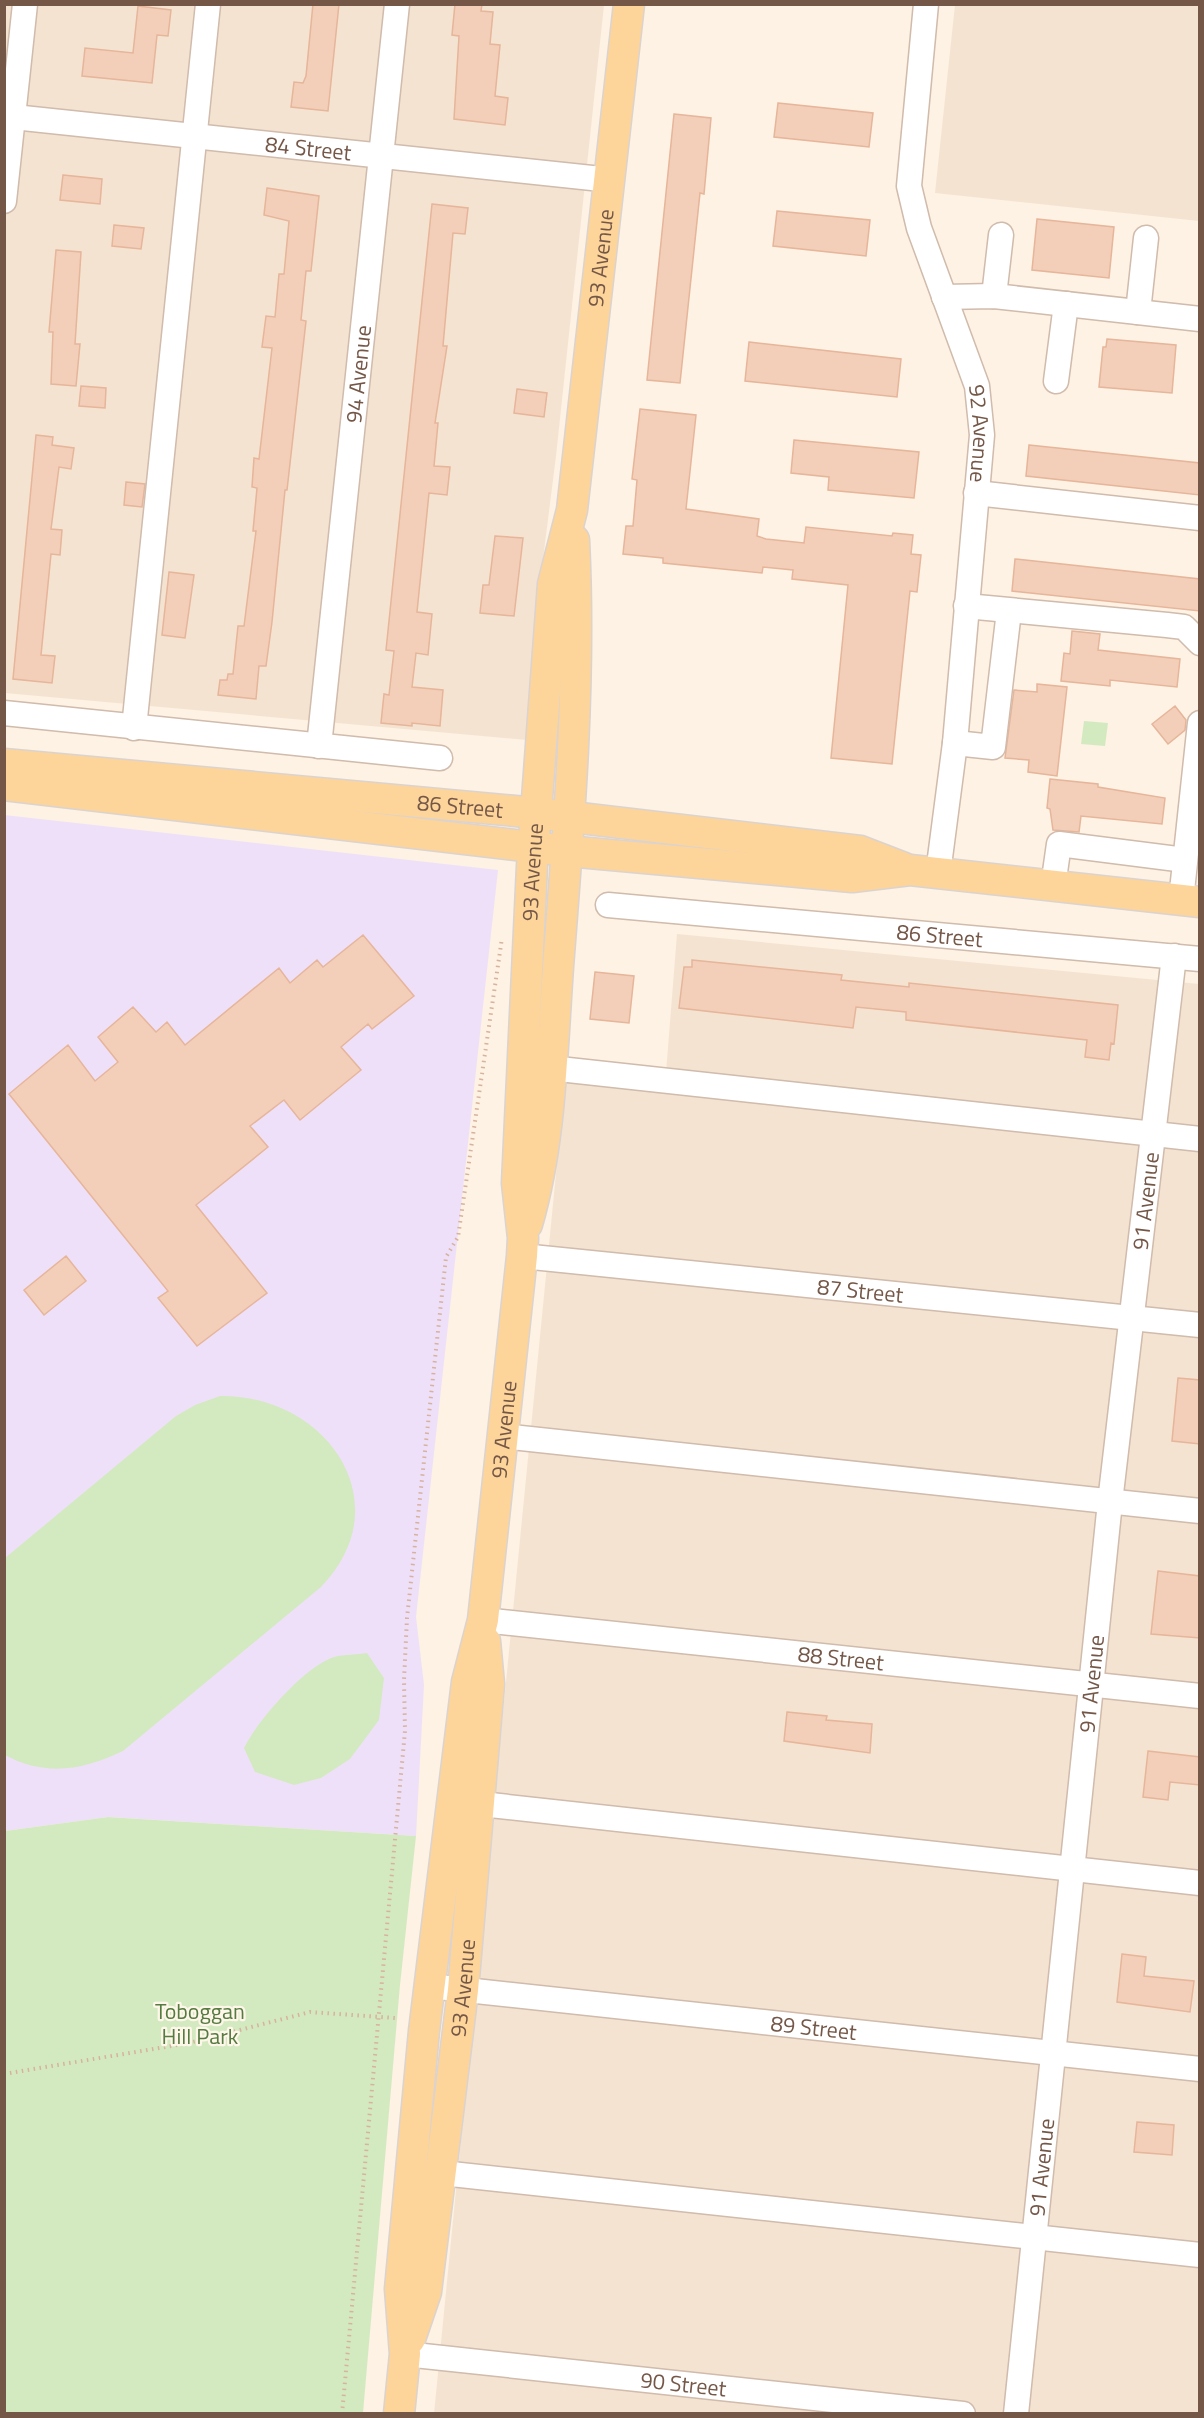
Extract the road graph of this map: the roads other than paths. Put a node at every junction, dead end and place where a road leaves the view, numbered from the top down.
1 (26, 4) edge
2 (208, 4) edge
3 (397, 4) edge
4 (628, 4) edge
5 (926, 4) edge
6 (9, 116) edge
7 (194, 136) junction
8 (381, 155) junction
9 (611, 180) junction
10 (4, 201) edge
11 (1001, 235) dead end
12 (1146, 238) dead end
13 (994, 296) junction
14 (944, 297) junction
15 (1066, 304) junction
16 (1138, 312) junction
17 (1200, 319) edge
18 (1056, 381) dead end
19 (976, 493) junction
20 (572, 510) junction
21 (1200, 518) edge
22 (966, 606) junction
23 (1009, 611) junction
24 (1200, 643) edge
25 (4, 713) edge
26 (1200, 723) edge
27 (134, 728) junction
28 (955, 743) junction
29 (319, 746) junction
30 (440, 758) dead end
31 (4, 764) edge
32 (4, 785) edge
33 (537, 813) junction
34 (569, 817) junction
35 (534, 847) junction
36 (567, 851) junction
37 (1185, 860) junction
38 (924, 871) junction
39 (1053, 886) junction
40 (1190, 901) edge
41 (608, 905) dead end
42 (1174, 956) junction
43 (1200, 959) edge
44 (550, 1068) junction
45 (1153, 1134) junction
46 (1200, 1139) edge
47 (523, 1247) junction
48 (1131, 1318) junction
49 (1200, 1325) edge
50 (502, 1436) junction
51 (1110, 1502) junction
52 (1200, 1511) edge
53 (483, 1620) junction
54 (1091, 1685) junction
55 (1200, 1696) edge
56 (481, 1804) junction
57 (1072, 1870) junction
58 (1200, 1883) edge
59 (429, 1986) junction
60 (463, 1990) junction
61 (1054, 2055) junction
62 (1200, 2069) edge
63 (442, 2173) junction
64 (1034, 2237) junction
65 (1200, 2255) edge
66 (405, 2354) junction
67 (399, 2414) edge
68 (963, 2414) edge
69 (1016, 2414) edge

1 - 6 street
2 - 7 street
3 - 8 street, 94 Avenue
4 - 9 main road, 93 Avenue
5 - 14 street, 92 Avenue
6 - 7 street, 84 Street
6 - 10 street
7 - 8 street, 84 Street
7 - 27 street
8 - 9 street, 84 Street
8 - 29 street, 94 Avenue
9 - 20 main road, 93 Avenue
11 - 13 street
12 - 16 street
13 - 14 street
13 - 15 street
14 - 19 street, 92 Avenue
15 - 16 street
15 - 18 street
16 - 17 street
19 - 21 street
19 - 22 street, 92 Avenue
20 - 33 main road, 93 Avenue
20 - 34 main road, 93 Avenue
22 - 23 street
22 - 28 street, 92 Avenue
23 - 24 street
23 - 28 street
25 - 27 street, 86 Street
26 - 37 street
27 - 29 street, 86 Street
28 - 38 street, 92 Avenue
29 - 30 street, 86 Street
31 - 33 main road, 86 Street
32 - 35 main road, 86 Street
33 - 34 main road, 86 Street
33 - 35 main road, 93 Avenue
34 - 36 main road, 93 Avenue
34 - 38 main road, 86 Street
35 - 36 main road, 86 Street
35 - 47 main road, 93 Avenue
36 - 38 main road, 86 Street
36 - 44 main road, 93 Avenue
37 - 39 street
37 - 40 street
38 - 39 main road, 86 Street
39 - 40 main road, 86 Street
41 - 42 street, 86 Street
42 - 43 street, 86 Street
42 - 45 street, 91 Avenue
44 - 45 street
44 - 47 main road, 93 Avenue
45 - 46 street
45 - 48 street, 91 Avenue
47 - 48 street, 87 Street
47 - 50 main road, 93 Avenue
48 - 49 street, 87 Street
48 - 51 street, 91 Avenue
50 - 51 street
50 - 53 main road, 93 Avenue
51 - 52 street
51 - 54 street, 91 Avenue
53 - 54 street, 88 Street
53 - 56 main road, 93 Avenue
53 - 59 main road, 93 Avenue
54 - 55 street, 88 Street
54 - 57 street, 91 Avenue
56 - 57 street
56 - 60 main road, 93 Avenue
57 - 58 street
57 - 61 street, 91 Avenue
59 - 60 street, 89 Street
59 - 66 main road, 93 Avenue
60 - 61 street, 89 Street
60 - 63 main road, 93 Avenue
61 - 62 street, 89 Street
61 - 64 street, 91 Avenue
63 - 64 street
63 - 66 main road, 93 Avenue
64 - 65 street
64 - 69 street, 91 Avenue
66 - 67 main road, 93 Avenue
66 - 68 street, 90 Street

